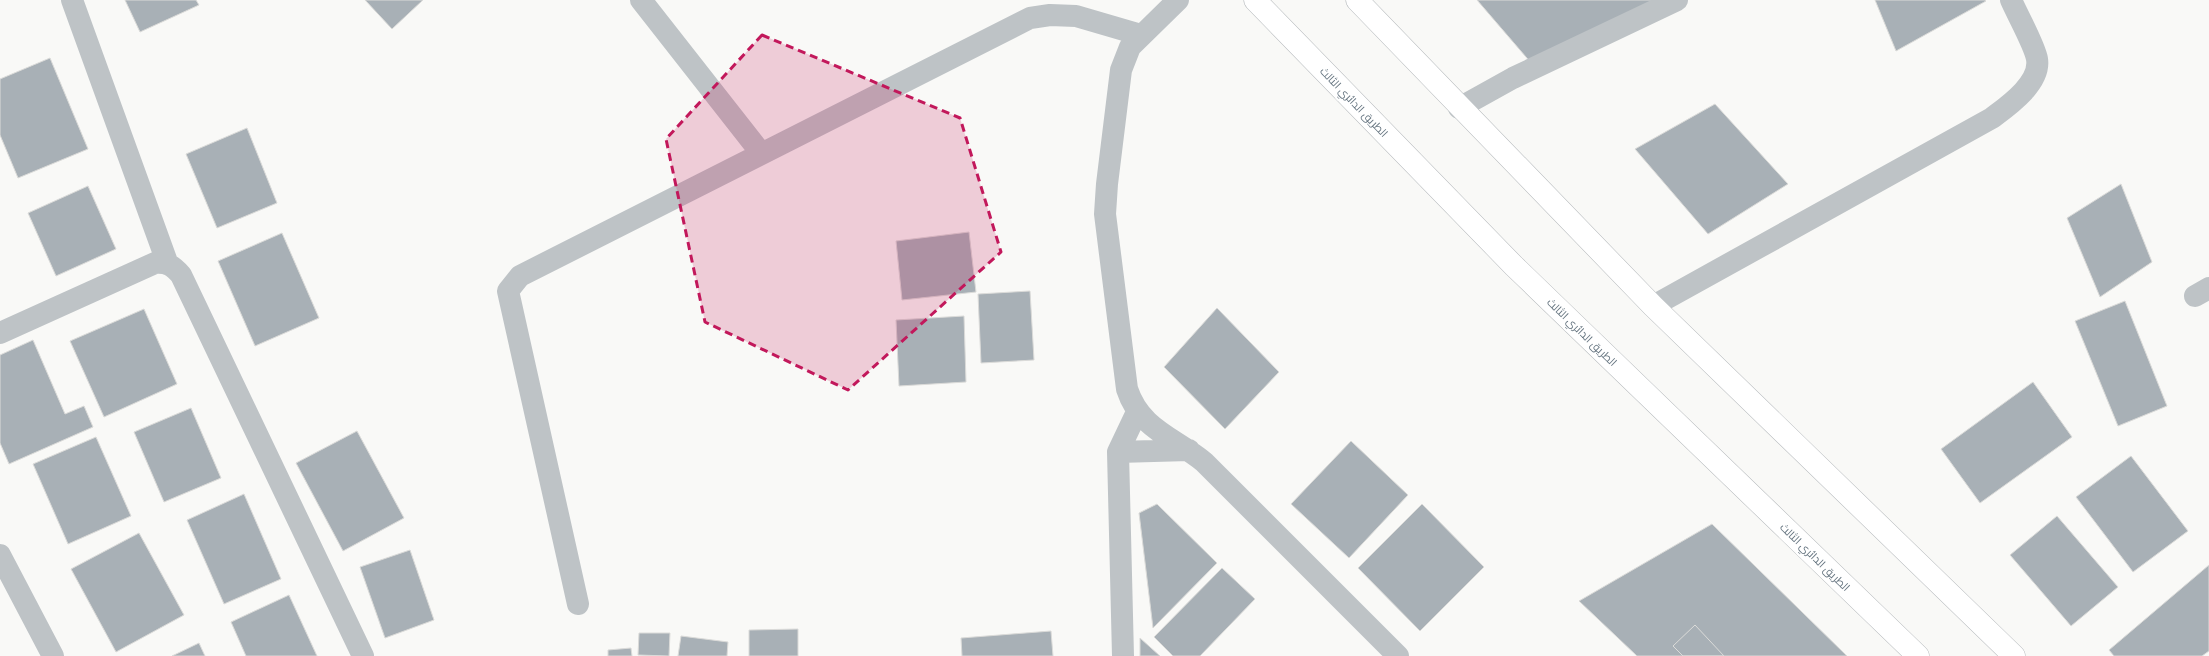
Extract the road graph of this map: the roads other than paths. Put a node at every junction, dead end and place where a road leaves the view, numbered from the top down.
1 (72, 0) edge
2 (641, 0) edge
3 (1178, 0) edge
4 (1255, 0) edge
5 (1357, 0) edge
6 (1677, 0) edge
7 (2010, 0) edge
8 (1141, 35) junction
9 (1459, 108) junction
10 (761, 153) junction
11 (167, 262) junction
12 (1653, 306) junction
13 (0, 332) edge
14 (1137, 412) junction
15 (1190, 450) junction
16 (1118, 452) junction
17 (0, 555) edge
18 (578, 604) dead end
19 (53, 656) edge
20 (363, 656) edge
21 (1123, 656) edge
22 (1398, 656) edge
23 (1918, 656) edge
24 (2014, 656) edge

1 - 11 street
2 - 10 street
3 - 8 street
4 - 23 highway, الطريق الدائري الثالث
5 - 9 highway
6 - 9 street
7 - 12 street
8 - 10 street
8 - 14 street
9 - 12 highway
10 - 18 street
11 - 13 street
11 - 20 street
12 - 24 highway
14 - 15 street
14 - 16 street
15 - 16 street
15 - 22 street
16 - 21 street
17 - 19 street

